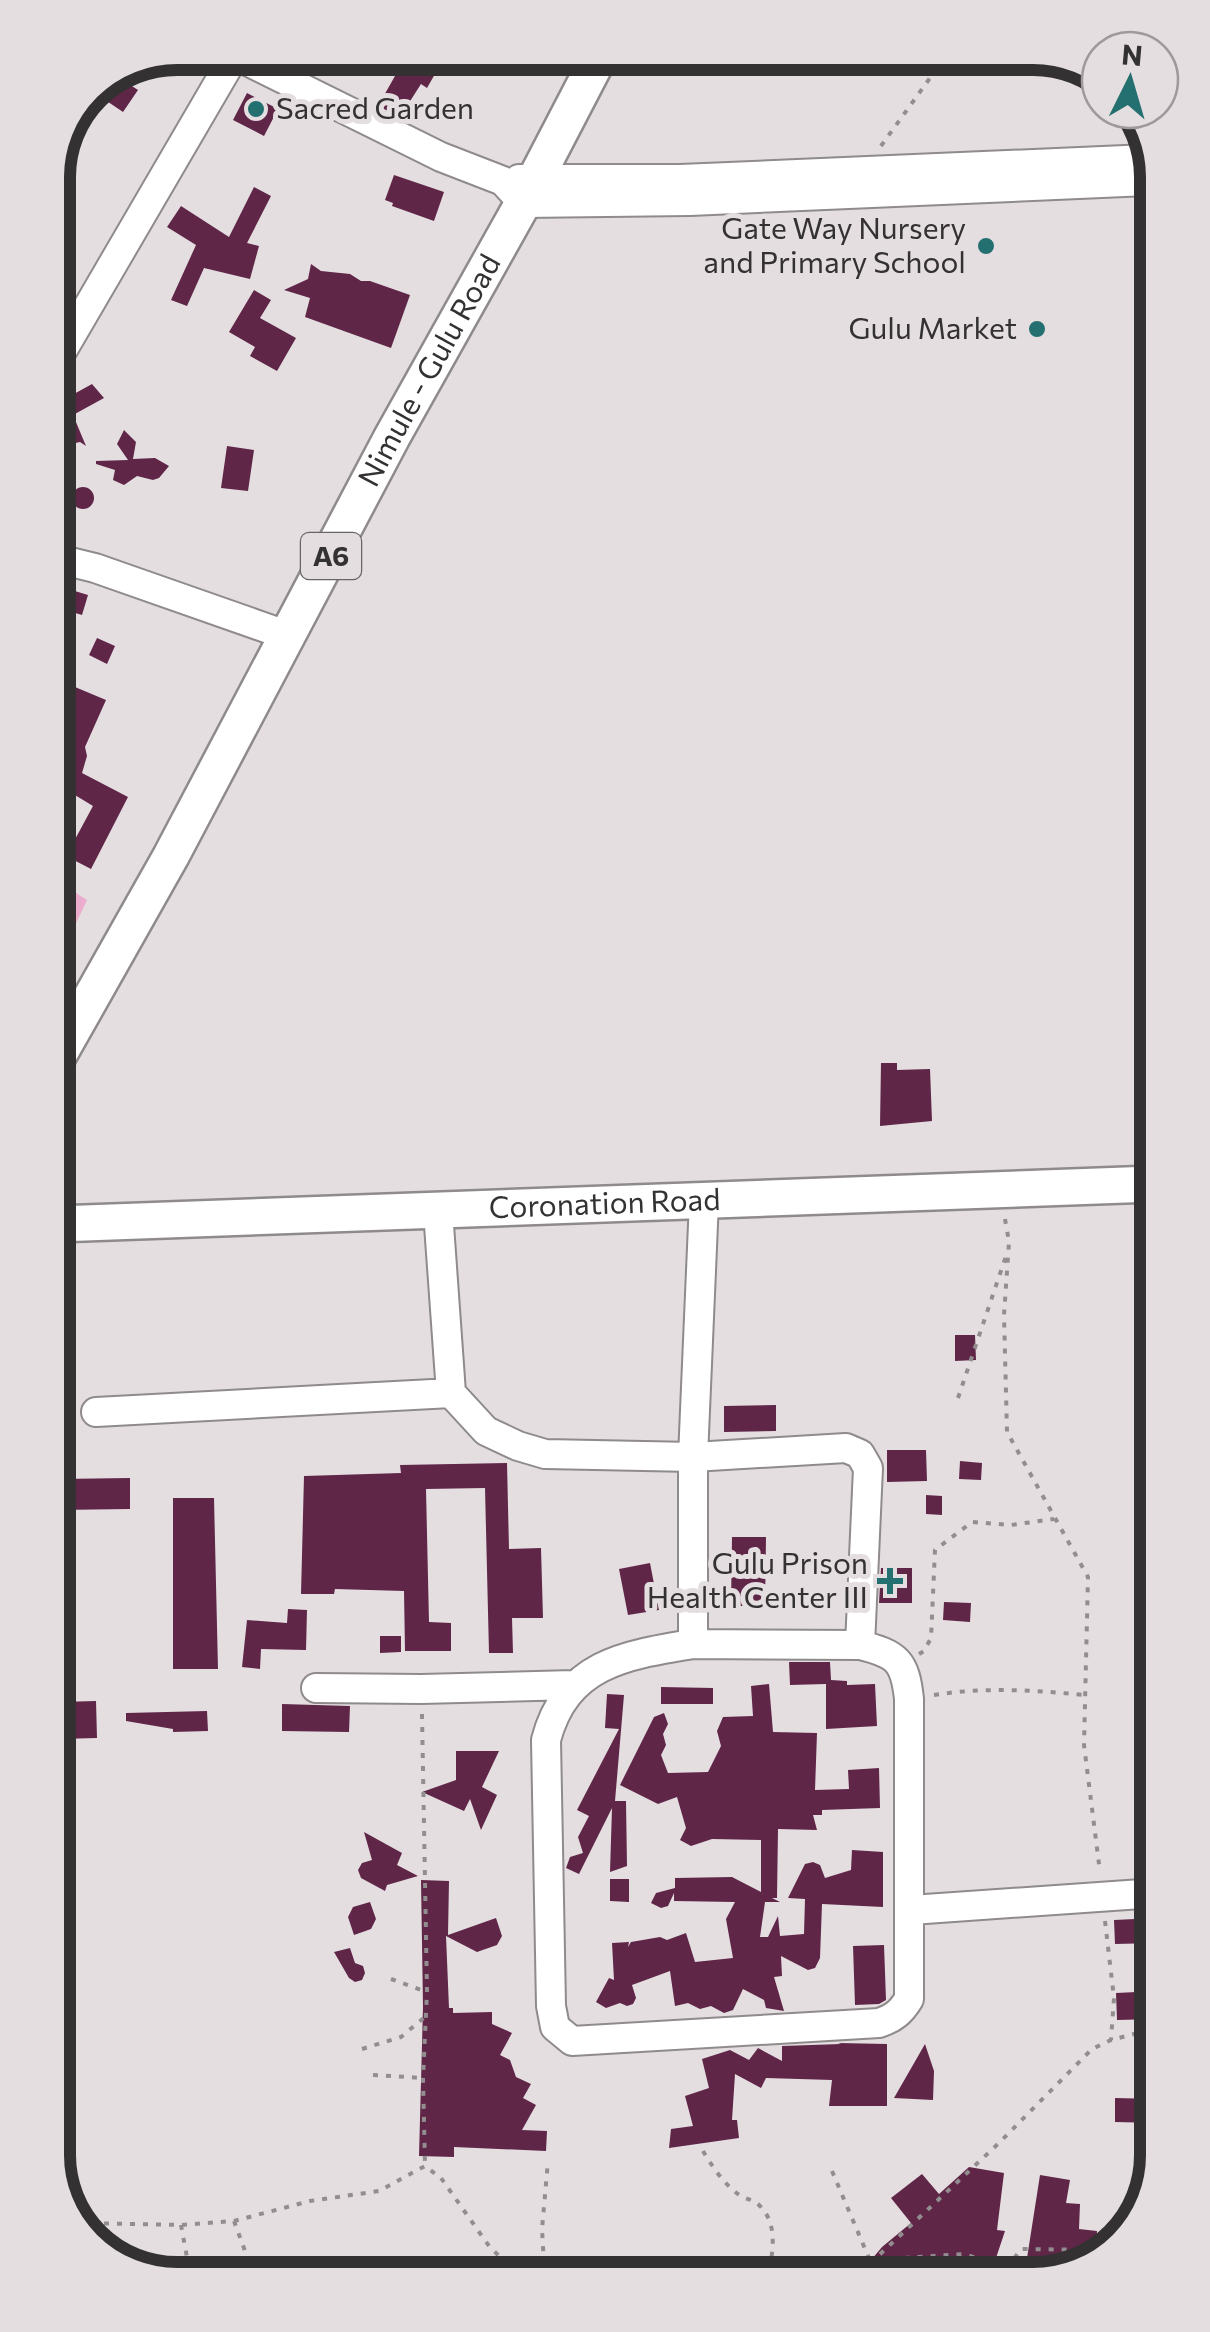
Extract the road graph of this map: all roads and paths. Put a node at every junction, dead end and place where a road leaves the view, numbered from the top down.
1 (224, 70) edge
2 (268, 70) edge
3 (591, 70) edge
4 (936, 70) edge
5 (1138, 159) edge
6 (864, 170) junction
7 (1140, 181) edge
8 (520, 187) junction
9 (70, 337) edge
10 (70, 563) edge
11 (290, 636) junction
12 (70, 1034) edge
13 (1140, 1185) edge
14 (1001, 1190) junction
15 (704, 1201) junction
16 (438, 1211) junction
17 (70, 1224) edge
18 (1009, 1242) junction
19 (451, 1394) junction
20 (958, 1398) dead end
21 (96, 1412) dead end
22 (692, 1457) junction
23 (1054, 1519) junction
24 (693, 1644) junction
25 (860, 1645) junction
26 (901, 1662) junction
27 (573, 1684) junction
28 (316, 1688) dead end
29 (421, 1690) junction
30 (1086, 1695) junction
31 (909, 1699) junction
32 (1140, 1894) edge
33 (1102, 1896) junction
34 (912, 1910) junction
35 (391, 1980) dead end
36 (427, 1992) junction
37 (426, 2016) junction
38 (1140, 2032) edge
39 (1110, 2040) junction
40 (362, 2049) dead end
41 (373, 2075) dead end
42 (423, 2078) junction
43 (703, 2150) dead end
44 (548, 2161) dead end
45 (425, 2166) junction
46 (832, 2170) dead end
47 (234, 2221) junction
48 (95, 2223) edge
49 (181, 2225) junction
50 (1083, 2250) edge
51 (188, 2262) edge
52 (249, 2262) edge
53 (505, 2262) edge
54 (544, 2262) edge
55 (770, 2262) edge
56 (871, 2262) edge
57 (872, 2262) edge
58 (897, 2262) edge
59 (986, 2262) edge
60 (1011, 2262) edge

1 - 9 street
2 - 8 street
3 - 8 main road, Nimule - Gulu Road / A6
4 - 6 path
5 - 6 street
6 - 8 street
7 - 8 street
8 - 11 main road, Nimule - Gulu Road / A6
10 - 11 street
11 - 12 main road, Nimule - Gulu Road / A6
13 - 14 main road, Coronation Road
14 - 15 main road, Coronation Road
14 - 18 path
15 - 16 main road, Coronation Road
15 - 22 street
16 - 17 main road, Coronation Road
16 - 19 street
18 - 20 path
18 - 23 path
19 - 21 street
19 - 22 street
22 - 24 street
22 - 25 street
23 - 26 path
23 - 30 path
24 - 25 street
24 - 27 street
25 - 26 street
26 - 31 street
27 - 29 street
27 - 34 street
28 - 29 street
29 - 36 path
30 - 31 path
30 - 33 path
31 - 34 street
32 - 33 street
33 - 34 street
33 - 39 path
35 - 36 path
36 - 37 path
37 - 40 path
37 - 42 path
38 - 39 path
39 - 57 path
41 - 42 path
42 - 45 path
43 - 55 path
44 - 54 path
45 - 47 path
45 - 53 path
46 - 56 path
47 - 49 path
47 - 52 path
48 - 49 path
49 - 51 path
50 - 60 path
58 - 59 path

